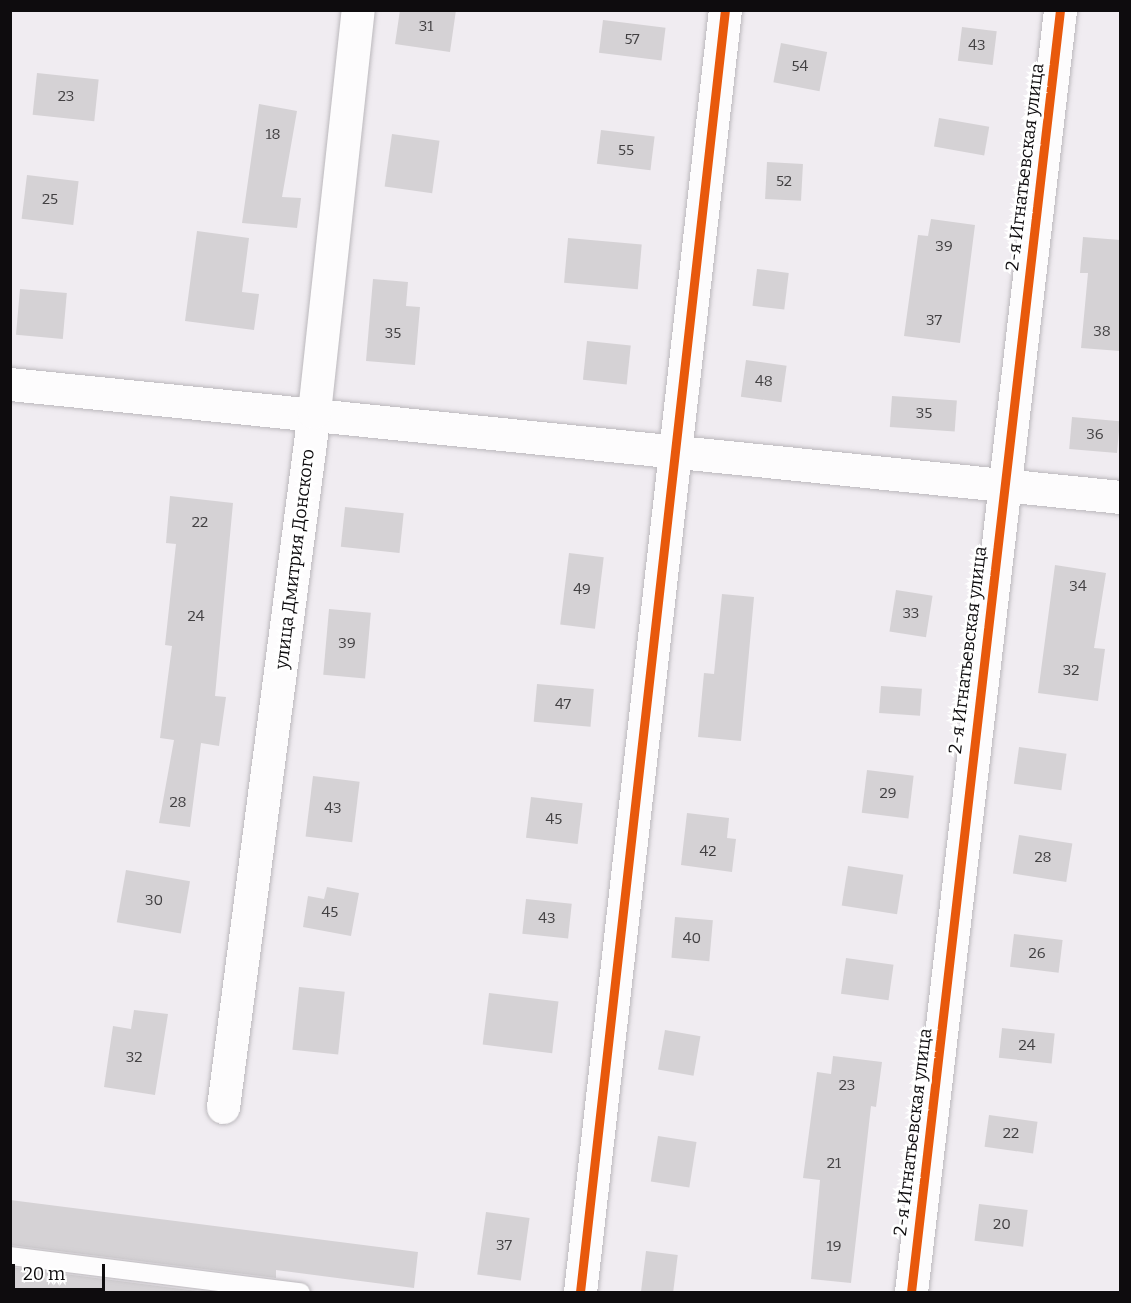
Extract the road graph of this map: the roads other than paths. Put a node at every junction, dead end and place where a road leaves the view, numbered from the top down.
1 (358, 10) edge
2 (725, 10) edge
3 (1060, 10) edge
4 (10, 384) edge
5 (314, 412) junction
6 (674, 451) junction
7 (1004, 487) junction
8 (1120, 497) edge
9 (223, 1107) dead end
10 (10, 1256) edge
11 (301, 1293) edge
12 (580, 1293) edge
13 (911, 1293) edge

1 - 5 street, улица Дмитрия Донского
2 - 6 street
3 - 7 street, 2-я Игнатьевская улица
4 - 5 street
5 - 6 street
5 - 9 street, улица Дмитрия Донского
6 - 7 street
6 - 12 street
7 - 8 street
7 - 13 street, 2-я Игнатьевская улица
10 - 11 lane

